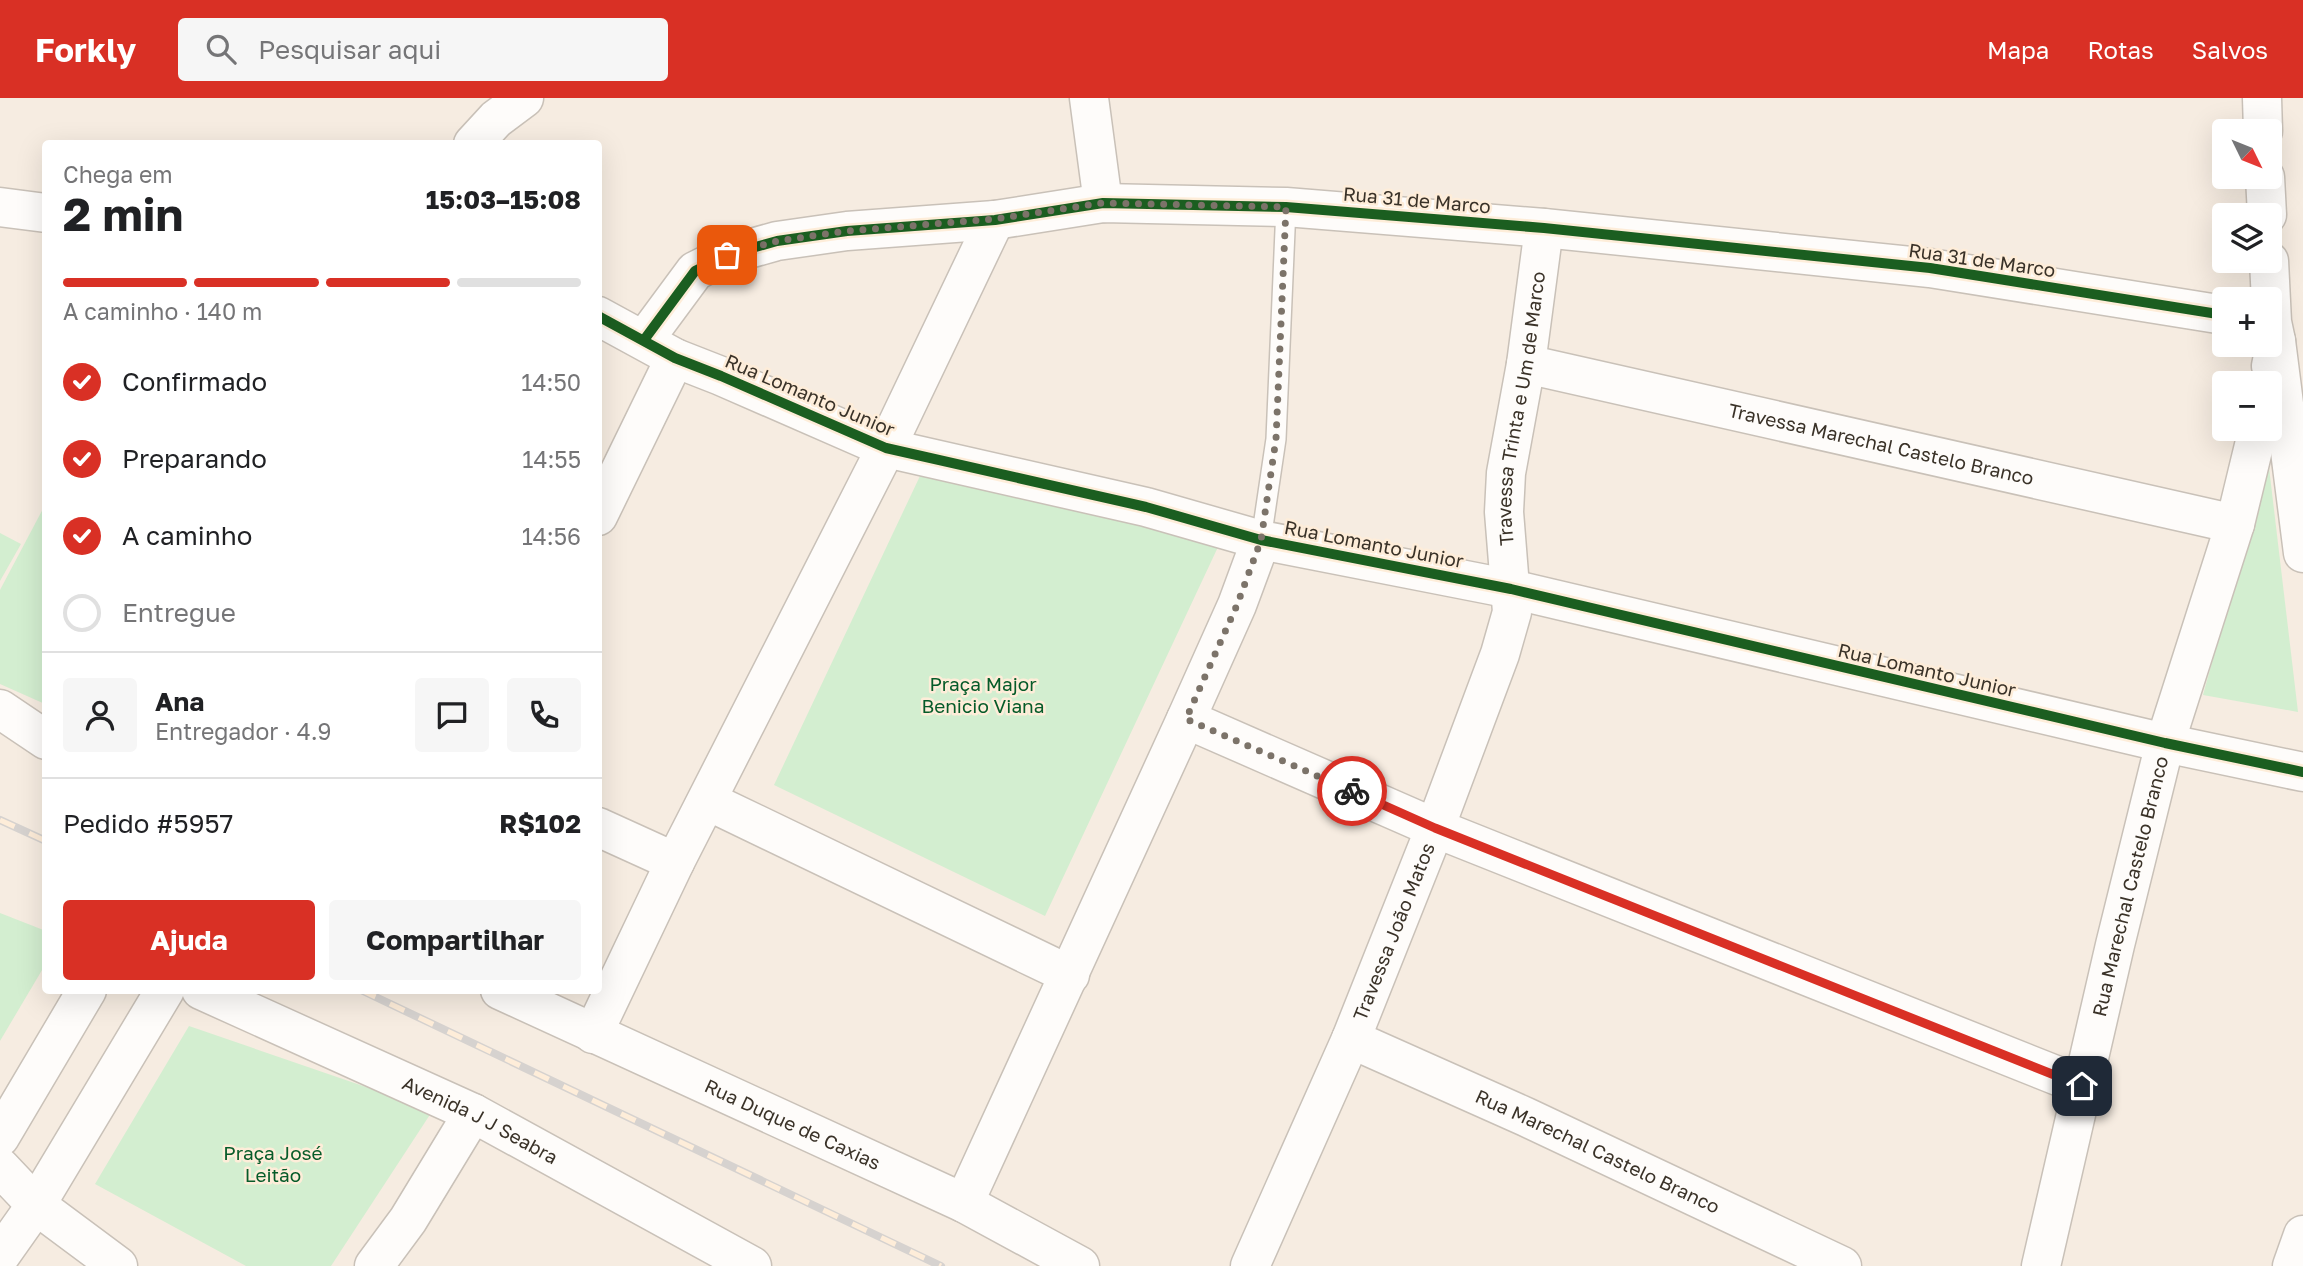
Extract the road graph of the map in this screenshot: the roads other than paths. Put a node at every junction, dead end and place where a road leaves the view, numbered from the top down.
1 (524, 98) edge
2 (1089, 98) edge
3 (2262, 98) edge
4 (2263, 119) edge
5 (477, 140) edge
6 (1102, 203) junction
7 (0, 207) edge
8 (1286, 207) junction
9 (42, 212) edge
10 (995, 219) junction
11 (1544, 228) junction
12 (2212, 313) edge
13 (602, 318) edge
14 (2282, 348) edge
15 (659, 349) junction
16 (1526, 364) junction
17 (2255, 441) edge
18 (886, 448) junction
19 (602, 505) edge
20 (2235, 524) junction
21 (1261, 540) junction
22 (2303, 553) edge
23 (1511, 589) junction
24 (0, 709) edge
25 (1186, 719) junction
26 (42, 737) edge
27 (2165, 743) junction
28 (2303, 772) edge
29 (708, 801) junction
30 (1435, 828) junction
31 (602, 829) edge
32 (676, 862) junction
33 (1070, 975) junction
34 (85, 994) edge
35 (163, 994) edge
36 (210, 994) edge
37 (508, 994) edge
38 (593, 1034) junction
39 (1351, 1039) junction
40 (2082, 1086) junction
41 (473, 1112) junction
42 (0, 1137) edge
43 (0, 1167) edge
44 (964, 1203) junction
45 (36, 1205) junction
46 (2303, 1235) edge
47 (0, 1256) edge
48 (118, 1266) edge
49 (374, 1266) edge
50 (752, 1266) edge
51 (1080, 1266) edge
52 (1250, 1266) edge
53 (1842, 1266) edge
54 (2041, 1266) edge
55 (2291, 1266) edge

1 - 5 street
2 - 6 street
3 - 4 street
6 - 8 street, Rua 31 de Marco
6 - 10 street, Rua 31 de Marco
7 - 9 street
8 - 11 street, Rua 31 de Marco
8 - 21 lane
10 - 15 street, Rua 31 de Marco
10 - 18 street
11 - 12 street, Rua 31 de Marco
11 - 16 street, Travessa Trinta e Um de Marco
13 - 15 street, Rua Lomanto Junior
14 - 22 street
15 - 18 street, Rua Lomanto Junior
15 - 19 street, Rua 31 de Marco
16 - 20 street, Travessa Marechal Castelo Branco
16 - 23 street, Travessa Trinta e Um de Marco
17 - 20 street, Rua Marechal Castelo Branco
18 - 21 street, Rua Lomanto Junior
18 - 29 street
20 - 27 street, Rua Marechal Castelo Branco
21 - 23 street, Rua Lomanto Junior
21 - 25 street
23 - 27 street, Rua Lomanto Junior
23 - 30 street, Travessa João Matos
24 - 26 street
25 - 30 street
25 - 33 street
27 - 28 street, Rua Lomanto Junior
27 - 40 street, Rua Marechal Castelo Branco
29 - 32 street
29 - 33 street
30 - 39 street, Travessa João Matos
30 - 40 street
31 - 32 street
32 - 38 street
33 - 44 street
34 - 42 street
35 - 45 street
36 - 41 street, Avenida J J Seabra
37 - 38 street, Rua Duque de Caxias
38 - 44 street, Rua Duque de Caxias
39 - 52 street, Travessa João Matos
39 - 53 street, Rua Marechal Castelo Branco
40 - 54 street, Rua Marechal Castelo Branco
41 - 49 street
41 - 50 street, Avenida J J Seabra
43 - 45 street
44 - 51 street, Rua Duque de Caxias
45 - 47 street
45 - 48 street
46 - 55 street

